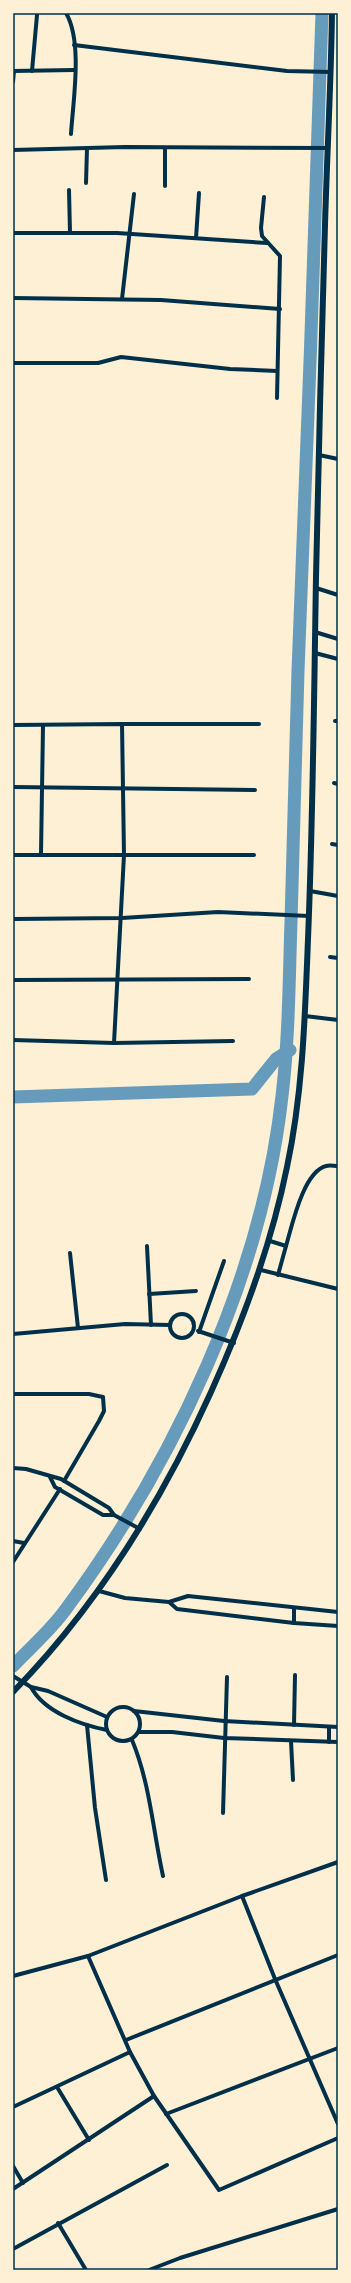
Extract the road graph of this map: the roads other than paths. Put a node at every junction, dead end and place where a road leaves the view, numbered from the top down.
1 (66, 13) edge
2 (332, 13) edge
3 (37, 15) dead end
4 (74, 45) junction
5 (74, 70) junction
6 (13, 71) edge
7 (32, 71) junction
8 (331, 72) junction
9 (13, 82) edge
10 (71, 134) dead end
11 (87, 148) junction
12 (165, 148) junction
13 (325, 148) junction
14 (13, 150) edge
15 (86, 183) dead end
16 (165, 186) dead end
17 (70, 190) dead end
18 (199, 193) dead end
19 (134, 194) dead end
20 (264, 197) dead end
21 (13, 233) edge
22 (70, 233) junction
23 (129, 233) junction
24 (196, 238) junction
25 (267, 243) junction
26 (13, 298) edge
27 (122, 299) junction
28 (280, 309) junction
29 (13, 363) edge
30 (277, 371) junction
31 (277, 398) dead end
32 (319, 455) junction
33 (338, 459) edge
34 (316, 588) junction
35 (338, 595) edge
36 (315, 632) junction
37 (338, 639) edge
38 (314, 653) junction
39 (338, 659) edge
40 (122, 724) junction
41 (259, 724) dead end
42 (13, 725) edge
43 (43, 726) junction
44 (13, 787) edge
45 (44, 787) junction
46 (122, 788) junction
47 (255, 790) dead end
48 (332, 844) dead end
49 (338, 845) edge
50 (41, 854) junction
51 (13, 855) edge
52 (124, 855) junction
53 (254, 855) dead end
54 (310, 891) junction
55 (338, 896) edge
56 (306, 916) junction
57 (122, 918) junction
58 (13, 919) edge
59 (330, 957) dead end
60 (338, 958) edge
61 (118, 979) junction
62 (249, 979) dead end
63 (13, 980) edge
64 (305, 1016) junction
65 (338, 1020) edge
66 (13, 1040) edge
67 (233, 1041) dead end
68 (114, 1043) junction
69 (338, 1166) edge
70 (270, 1241) junction
71 (147, 1246) dead end
72 (286, 1246) junction
73 (70, 1253) dead end
74 (224, 1261) dead end
75 (261, 1270) junction
76 (278, 1275) junction
77 (338, 1289) edge
78 (196, 1291) dead end
79 (149, 1294) junction
80 (151, 1325) junction
81 (170, 1325) junction
82 (78, 1328) junction
83 (194, 1329) junction
84 (201, 1333) junction
85 (13, 1334) edge
86 (232, 1342) junction
87 (13, 1394) edge
88 (13, 1468) edge
89 (50, 1477) junction
90 (64, 1481) junction
91 (60, 1490) junction
92 (114, 1515) junction
93 (140, 1529) junction
94 (13, 1541) edge
95 (24, 1543) junction
96 (13, 1562) edge
97 (99, 1591) junction
98 (169, 1602) junction
99 (294, 1609) junction
100 (338, 1612) edge
101 (294, 1624) junction
102 (338, 1626) edge
103 (295, 1675) dead end
104 (227, 1677) dead end
105 (17, 1679) edge
106 (31, 1687) junction
107 (13, 1692) edge
108 (134, 1711) junction
109 (107, 1717) junction
110 (224, 1721) junction
111 (87, 1725) junction
112 (294, 1725) junction
113 (338, 1727) edge
114 (329, 1728) junction
115 (107, 1730) junction
116 (139, 1732) junction
117 (224, 1738) junction
118 (132, 1740) junction
119 (291, 1741) junction
120 (329, 1742) junction
121 (338, 1742) edge
122 (293, 1780) dead end
123 (223, 1813) dead end
124 (338, 1862) edge
125 (163, 1876) dead end
126 (106, 1880) dead end
127 (242, 1896) junction
128 (338, 1955) edge
129 (88, 1956) junction
130 (13, 1976) edge
131 (275, 1979) junction
132 (126, 2040) junction
133 (338, 2048) edge
134 (130, 2052) junction
135 (311, 2059) junction
136 (57, 2087) junction
137 (154, 2096) junction
138 (13, 2107) edge
139 (166, 2114) junction
140 (338, 2124) edge
141 (338, 2138) edge
142 (89, 2140) junction
143 (166, 2165) dead end
144 (13, 2166) edge
145 (23, 2183) junction
146 (13, 2189) edge
147 (338, 2209) edge
148 (58, 2223) junction
149 (13, 2249) edge
150 (86, 2270) edge
151 (149, 2270) edge

1 - 4 street
2 - 8 street
3 - 7 street
4 - 5 street
4 - 8 street
5 - 7 street
5 - 10 street
6 - 7 street
6 - 9 street
8 - 13 street
11 - 12 street
11 - 14 street
11 - 15 street
12 - 13 street
12 - 16 street
13 - 32 street
17 - 22 street
18 - 24 street
19 - 23 street
20 - 25 street
21 - 22 street
22 - 23 street
23 - 24 street
23 - 27 street
24 - 25 street
25 - 28 street
26 - 27 street
27 - 28 street
28 - 30 street
29 - 30 street
30 - 31 street
32 - 33 street
32 - 34 street
34 - 35 street
34 - 36 street
36 - 37 street
36 - 38 street
38 - 39 street
38 - 54 street
40 - 41 street
40 - 43 street
40 - 46 street
42 - 43 street
43 - 45 street
44 - 45 street
45 - 46 street
45 - 50 street
46 - 47 street
46 - 52 street
48 - 49 street
50 - 51 street
50 - 52 street
52 - 53 street
52 - 57 street
54 - 55 street
54 - 56 street
56 - 57 street
56 - 64 street
57 - 58 street
57 - 61 street
59 - 60 street
61 - 62 street
61 - 63 street
61 - 68 street
64 - 65 street
64 - 70 street
66 - 68 street
67 - 68 street
69 - 72 street
70 - 72 street
70 - 75 street
71 - 79 street
72 - 76 street
73 - 82 street
74 - 84 street
75 - 76 street
75 - 86 street
76 - 77 street
78 - 79 street
79 - 80 street
80 - 81 street
80 - 82 street
81 - 83 street
81 - 83 street
82 - 85 street
83 - 84 street
84 - 86 street
86 - 93 street
87 - 90 street
88 - 89 street
89 - 90 street
89 - 91 street
90 - 92 street
91 - 92 street
91 - 95 street
92 - 93 street
93 - 97 street
94 - 95 street
95 - 96 street
97 - 98 street
97 - 105 street
98 - 99 street
98 - 101 street
99 - 100 street
99 - 101 street
101 - 102 street
103 - 112 street
104 - 110 street
105 - 106 street
105 - 107 street
106 - 109 street
106 - 111 street
108 - 109 street
108 - 110 street
108 - 116 street
109 - 115 street
110 - 112 street
110 - 117 street
111 - 115 street
111 - 126 street
112 - 114 street
113 - 114 street
114 - 120 street
115 - 118 street
116 - 117 street
116 - 118 street
117 - 119 street
117 - 123 street
118 - 125 street
119 - 120 street
119 - 122 street
120 - 121 street
124 - 127 street
127 - 129 street
127 - 131 street
128 - 131 street
129 - 130 street
129 - 132 street
131 - 132 street
131 - 135 street
132 - 134 street
133 - 135 street
134 - 136 street
134 - 137 street
135 - 139 street
135 - 140 street
136 - 138 street
136 - 142 street
137 - 139 street
137 - 142 street
139 - 141 street
142 - 145 street
143 - 148 street
144 - 145 street
145 - 146 street
147 - 151 street
148 - 149 street
148 - 150 street

